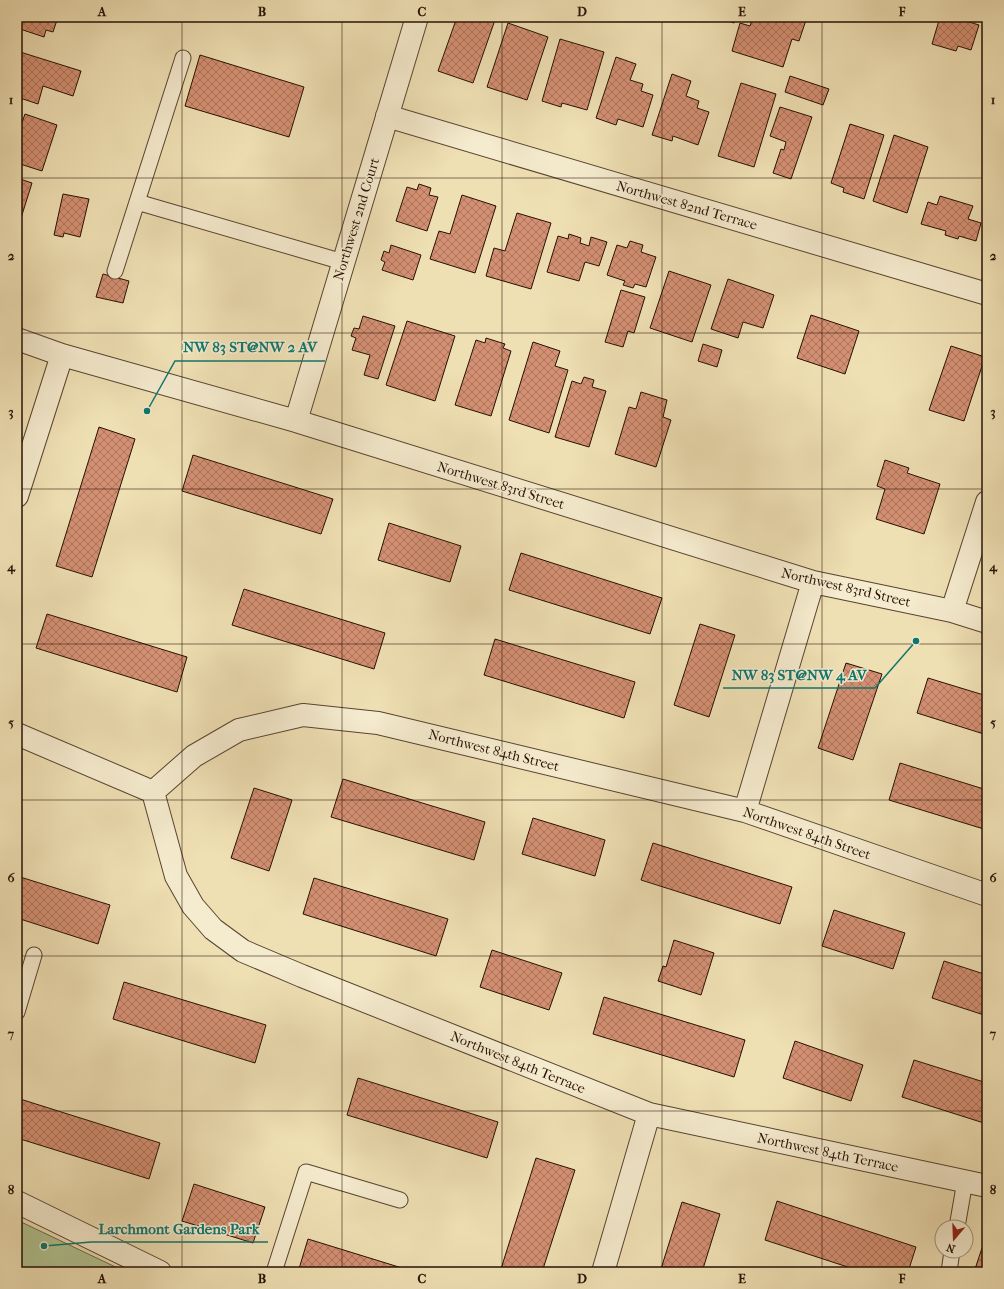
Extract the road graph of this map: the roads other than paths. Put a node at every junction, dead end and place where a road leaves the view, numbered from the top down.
1 (417, 17) edge
2 (183, 58) dead end
3 (386, 116) junction
4 (137, 202) junction
5 (343, 262) junction
6 (115, 271) dead end
7 (987, 294) edge
8 (17, 339) edge
9 (62, 354) junction
10 (296, 421) junction
11 (17, 496) edge
12 (987, 502) edge
13 (813, 582) junction
14 (952, 611) junction
15 (987, 622) edge
16 (17, 734) edge
17 (153, 792) junction
18 (745, 811) junction
19 (987, 895) edge
20 (34, 955) dead end
21 (17, 1012) edge
22 (650, 1114) junction
23 (965, 1181) junction
24 (987, 1186) edge
25 (400, 1200) dead end
26 (17, 1202) edge
27 (958, 1219) edge
28 (951, 1259) edge
29 (160, 1272) edge
30 (274, 1272) edge
31 (603, 1272) edge
32 (949, 1272) edge

1 - 3 street, Northwest 2nd Court
2 - 4 lane
3 - 5 street, Northwest 2nd Court
3 - 7 street, Northwest 82nd Terrace
4 - 5 lane
4 - 6 lane
5 - 10 street, Northwest 2nd Court
8 - 9 street, Northwest 83rd Street
9 - 10 street, Northwest 83rd Street
9 - 11 street
10 - 13 street, Northwest 83rd Street
12 - 14 street
13 - 14 street, Northwest 83rd Street
13 - 18 street
14 - 15 street, Northwest 83rd Street
16 - 17 street
17 - 18 street, Northwest 84th Street
17 - 22 street, Northwest 84th Terrace
18 - 19 street, Northwest 84th Street
20 - 21 lane
22 - 23 street, Northwest 84th Terrace
22 - 31 street
23 - 24 street, Northwest 84th Terrace
23 - 27 lane
25 - 30 lane
26 - 29 street
28 - 32 lane

